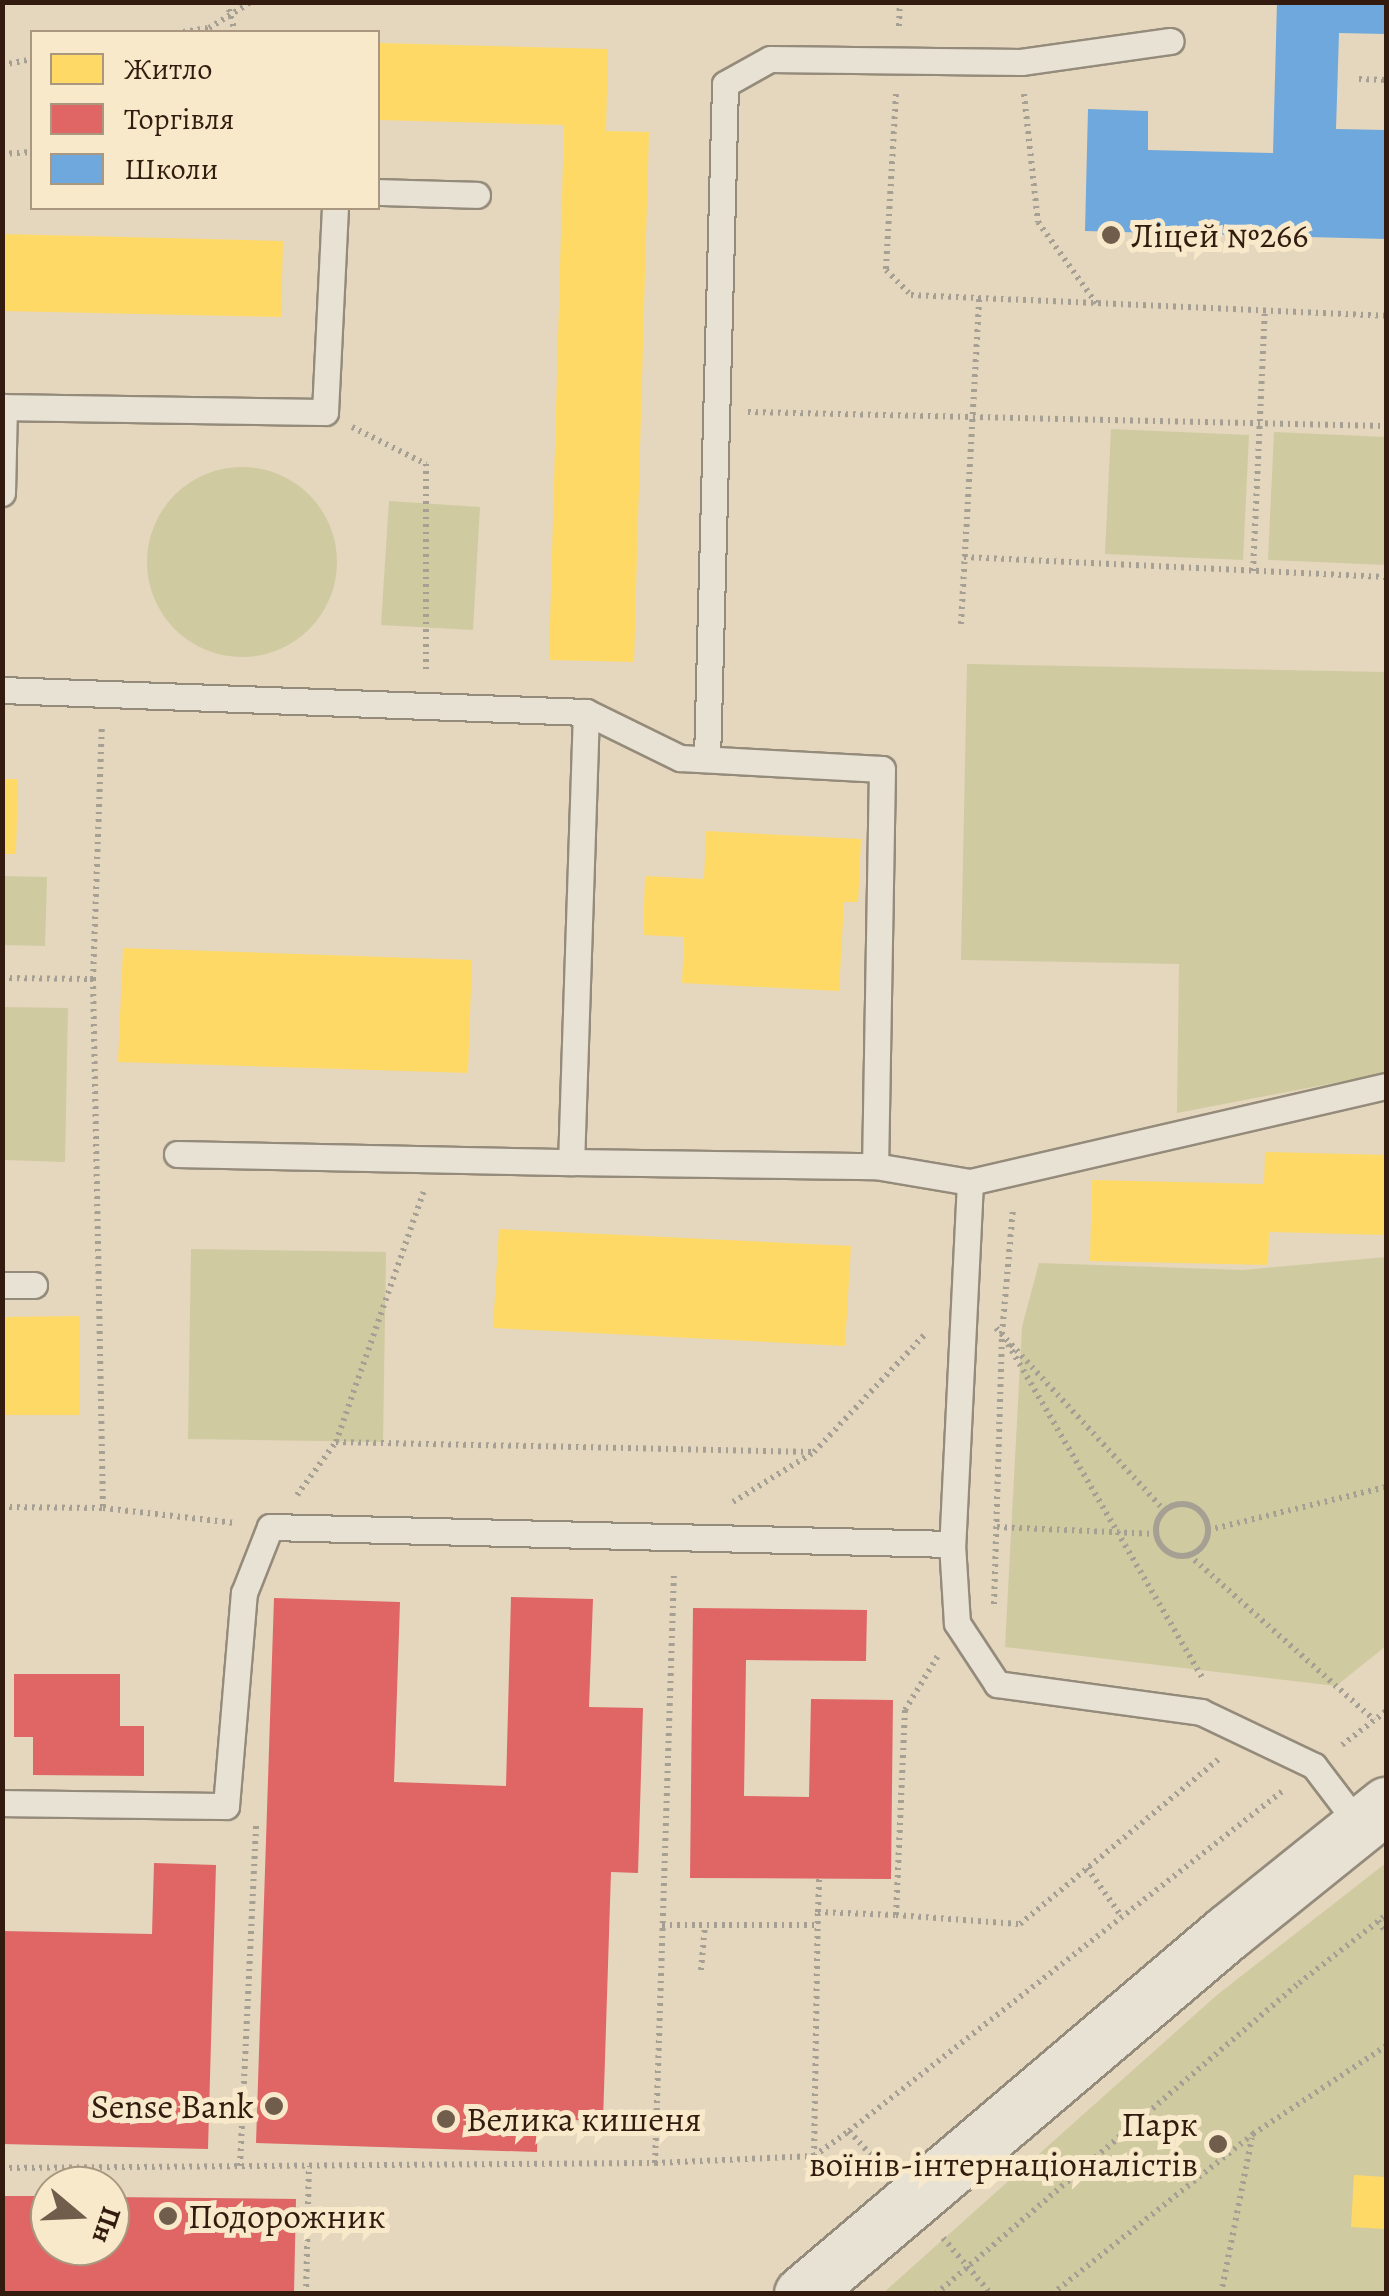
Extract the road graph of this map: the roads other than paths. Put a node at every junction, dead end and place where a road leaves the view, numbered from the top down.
1 (1171, 41) dead end
2 (380, 192) edge
3 (477, 195) dead end
4 (335, 210) edge
5 (2, 493) edge
6 (2, 690) edge
7 (586, 712) junction
8 (708, 760) junction
9 (1386, 1086) edge
10 (178, 1154) dead end
11 (571, 1162) junction
12 (875, 1166) junction
13 (970, 1182) junction
14 (2, 1284) edge
15 (34, 1285) dead end
16 (952, 1544) junction
17 (2, 1803) edge
18 (1373, 1815) edge
19 (802, 2294) edge

1 - 8 lane
2 - 3 lane
4 - 5 lane
6 - 7 lane
7 - 8 lane
7 - 11 lane
8 - 12 lane
9 - 13 lane
10 - 11 lane
11 - 12 lane
12 - 13 lane
13 - 16 lane
14 - 15 lane
16 - 17 lane
16 - 18 lane
18 - 19 street

